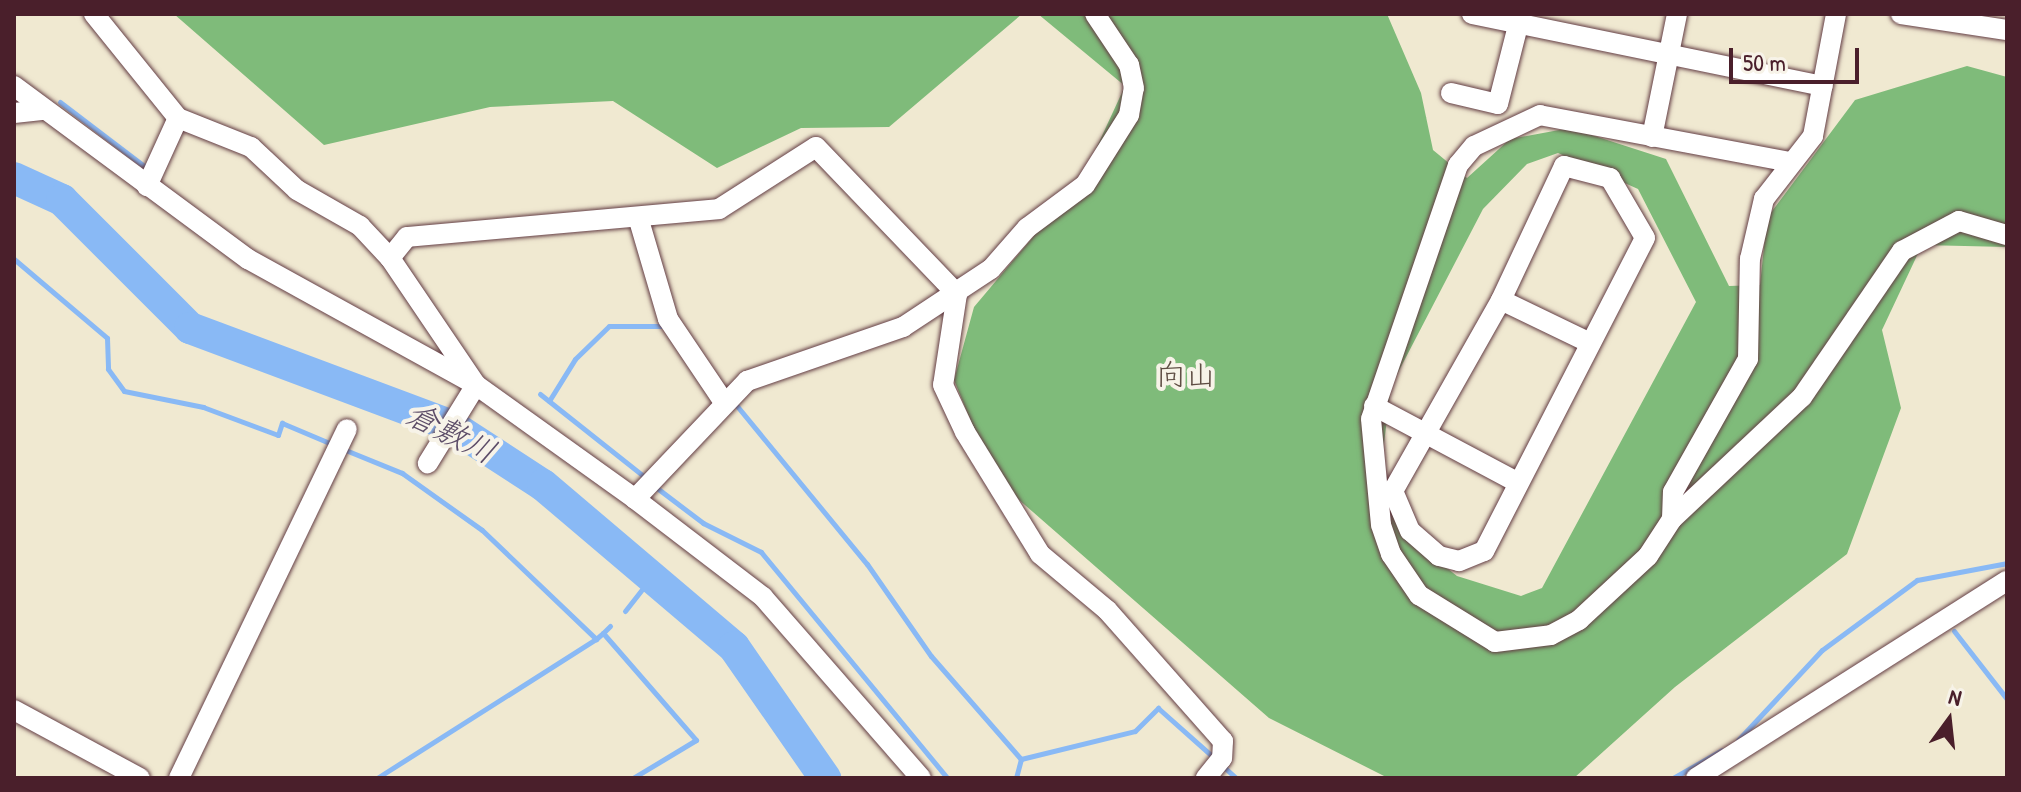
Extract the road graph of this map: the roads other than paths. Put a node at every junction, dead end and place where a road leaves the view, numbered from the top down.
1 (94, 14) edge
2 (1095, 14) edge
3 (1472, 14) edge
4 (1677, 14) edge
5 (1836, 14) edge
6 (1901, 14) edge
7 (1520, 19) edge
8 (2007, 30) edge
9 (1668, 54) junction
10 (14, 86) edge
11 (1823, 86) junction
12 (1451, 93) dead end
13 (1498, 104) junction
14 (44, 110) junction
15 (14, 113) edge
16 (1540, 115) junction
17 (178, 118) junction
18 (1652, 137) junction
19 (1790, 162) junction
20 (147, 186) junction
21 (638, 217) junction
22 (2007, 235) edge
23 (390, 258) junction
24 (957, 294) junction
25 (1501, 300) junction
26 (1590, 343) junction
27 (472, 392) junction
28 (723, 401) junction
29 (1374, 406) junction
30 (1428, 434) junction
31 (343, 441) dead end
32 (429, 461) dead end
33 (1517, 482) junction
34 (645, 488) junction
35 (1672, 519) junction
36 (2007, 581) edge
37 (14, 710) edge
38 (1215, 775) edge
39 (140, 778) edge
40 (179, 778) edge
41 (921, 778) edge
42 (1696, 778) edge

1 - 17 street
2 - 24 street
3 - 7 street
4 - 9 street
5 - 11 street
6 - 8 street
7 - 9 street
7 - 13 street
9 - 11 street
9 - 18 street
10 - 14 street
11 - 19 street
12 - 13 street
13 - 16 street
14 - 15 street
14 - 20 street
16 - 18 street
16 - 29 street
17 - 20 street
17 - 23 street
18 - 19 street
19 - 35 street
20 - 27 street
21 - 23 street
21 - 24 street
21 - 28 street
22 - 35 street
23 - 27 street
24 - 28 street
24 - 38 street
25 - 26 street
25 - 26 street
25 - 30 street
26 - 33 street
27 - 32 street
27 - 34 street
28 - 34 street
29 - 30 street
29 - 35 street
30 - 33 street
30 - 33 street
31 - 40 street
34 - 41 street
36 - 42 street
37 - 39 street

